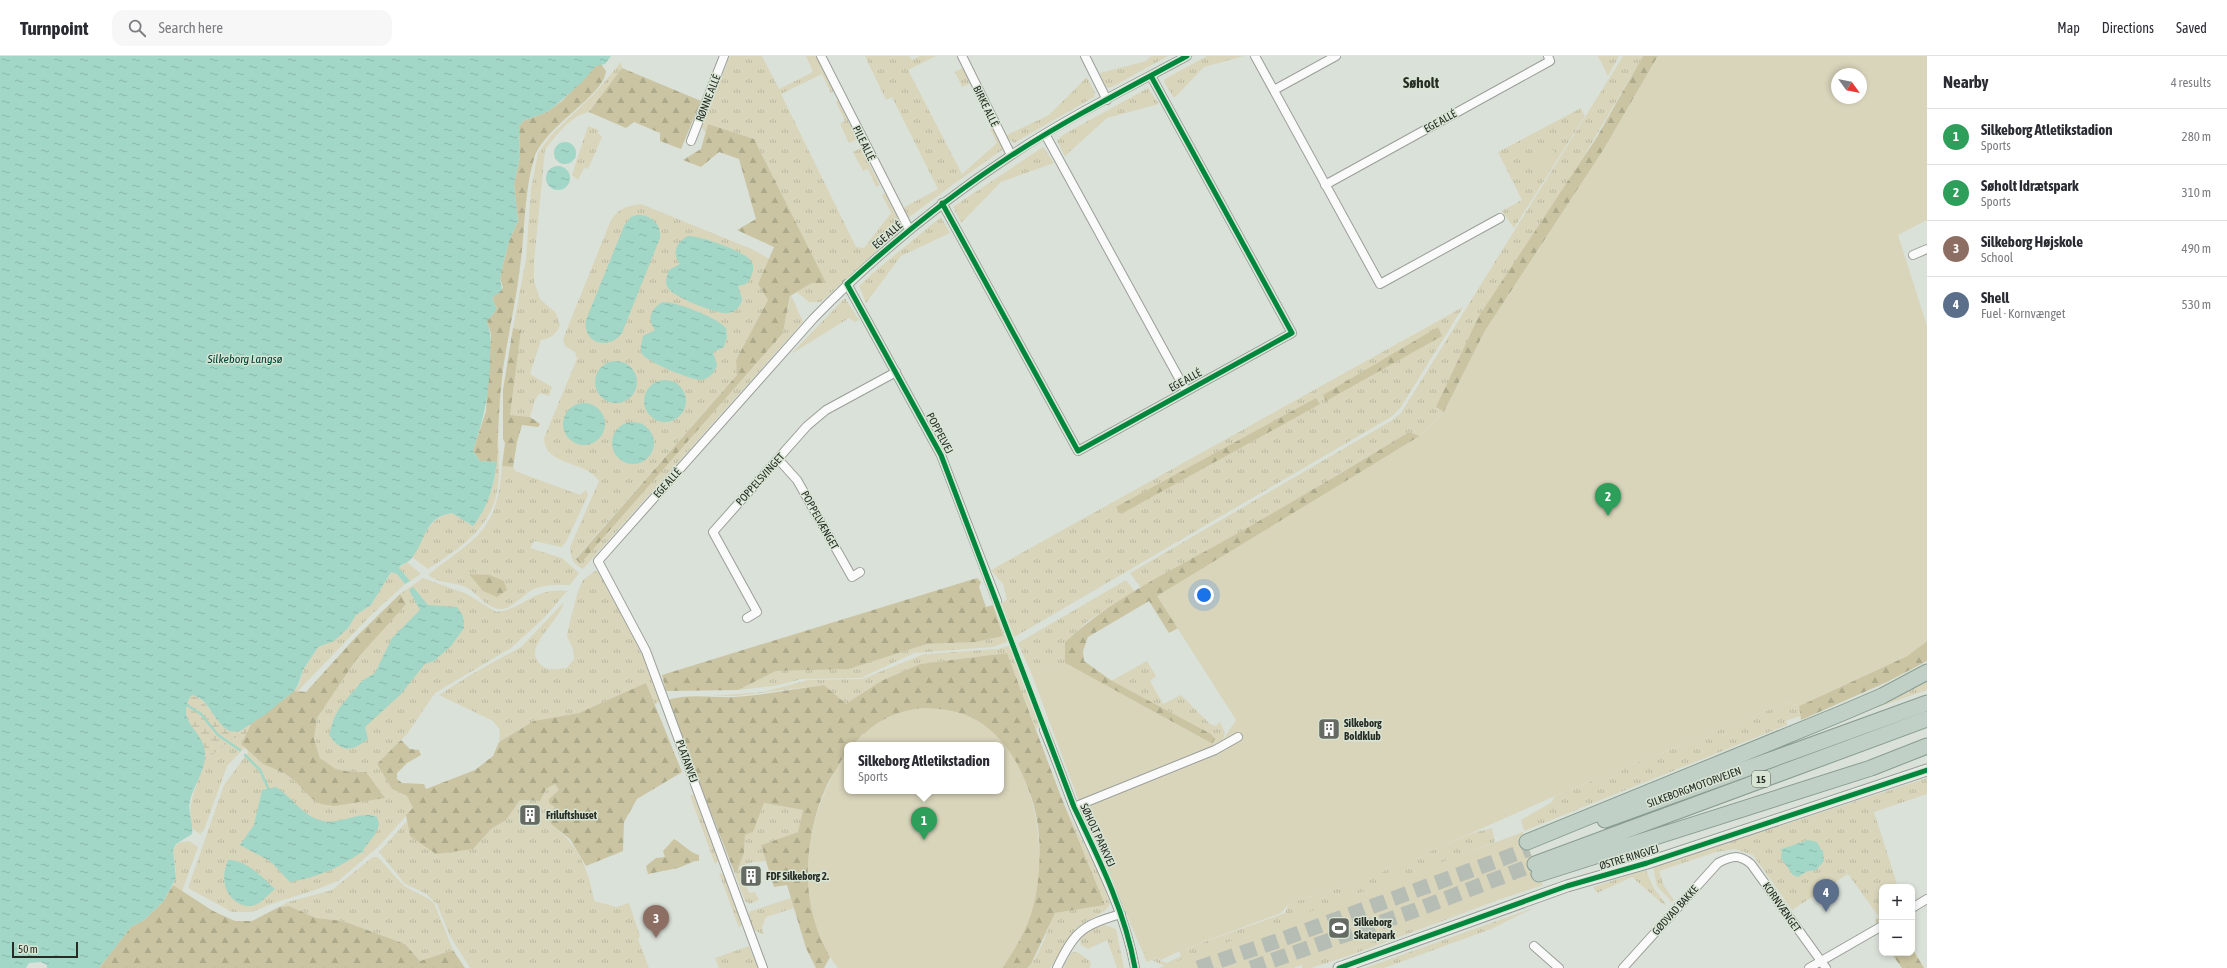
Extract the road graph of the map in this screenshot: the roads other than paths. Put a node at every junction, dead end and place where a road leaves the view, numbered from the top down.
1 (724, 56) edge
2 (821, 56) edge
3 (962, 56) edge
4 (1085, 56) edge
5 (1187, 56) edge
6 (1255, 56) edge
7 (1336, 56) edge
8 (1548, 56) edge
9 (1151, 76) junction
10 (1274, 90) junction
11 (1106, 100) junction
12 (1045, 134) junction
13 (691, 141) dead end
14 (1011, 155) junction
15 (1326, 185) junction
16 (942, 204) junction
17 (1500, 218) dead end
18 (908, 229) junction
19 (1927, 249) edge
20 (1914, 255) dead end
21 (847, 284) junction
22 (896, 372) junction
23 (1186, 391) junction
24 (778, 458) junction
25 (598, 561) joint
26 (860, 572) dead end
27 (997, 601) dead end
28 (747, 618) dead end
29 (1927, 672) edge
30 (1927, 703) edge
31 (1927, 719) edge
32 (1044, 730) dead end
33 (1238, 737) dead end
34 (1927, 746) edge
35 (1927, 770) edge
36 (1074, 807) junction
37 (1731, 857) joint
38 (1927, 899) edge
39 (1915, 906) edge
40 (1121, 914) junction
41 (1879, 928) edge
42 (1534, 946) dead end
43 (1131, 949) junction
44 (1823, 965) edge
45 (763, 968) edge
46 (1057, 968) edge
47 (1135, 968) edge
48 (1138, 968) edge
49 (1339, 968) edge
50 (1559, 968) edge
51 (1622, 968) edge
52 (1809, 968) edge

1 - 13 street, RØNNE ALLÉ
2 - 18 street, PILE ALLÉ
3 - 14 street, BIRKE ALLÉ
4 - 11 street
5 - 9 street, EGE ALLÉ
6 - 10 street
7 - 10 street
8 - 15 street, EGE ALLÉ
9 - 11 street, EGE ALLÉ
9 - 23 street, EGE ALLÉ
10 - 15 street
11 - 12 street, EGE ALLÉ
12 - 14 street, EGE ALLÉ
12 - 23 street, EGE ALLÉ
14 - 16 street, EGE ALLÉ
15 - 17 street
16 - 18 street, EGE ALLÉ
16 - 23 street, EGE ALLÉ
18 - 21 street, EGE ALLÉ
19 - 20 street
21 - 22 street, POPPELVEJ
21 - 25 street, EGE ALLÉ
22 - 24 street, POPPELSVINGET
22 - 27 street, POPPELVEJ
24 - 26 street, POPPELVÆNGET
24 - 28 street, POPPELSVINGET
25 - 45 street, PLATANVEJ
29 - 30 highway, SILKEBORGMOTORVEJEN / 15
31 - 34 highway, SILKEBORGMOTORVEJEN / 15
32 - 36 street, SØHOLT PARKVEJ
33 - 36 street, SØHOLT PARKVEJ
35 - 49 main road, ØSTRE RINGVEJ
36 - 40 street, SØHOLT PARKVEJ
37 - 44 street, KORNVÆNGET
37 - 51 street, GØDVAD BAKKE
38 - 39 street
40 - 43 street, SØHOLT PARKVEJ
40 - 46 street
41 - 44 street
42 - 50 street
43 - 47 street, SØHOLT PARKVEJ
43 - 48 street, SØHOLT PARKVEJ
44 - 52 street

